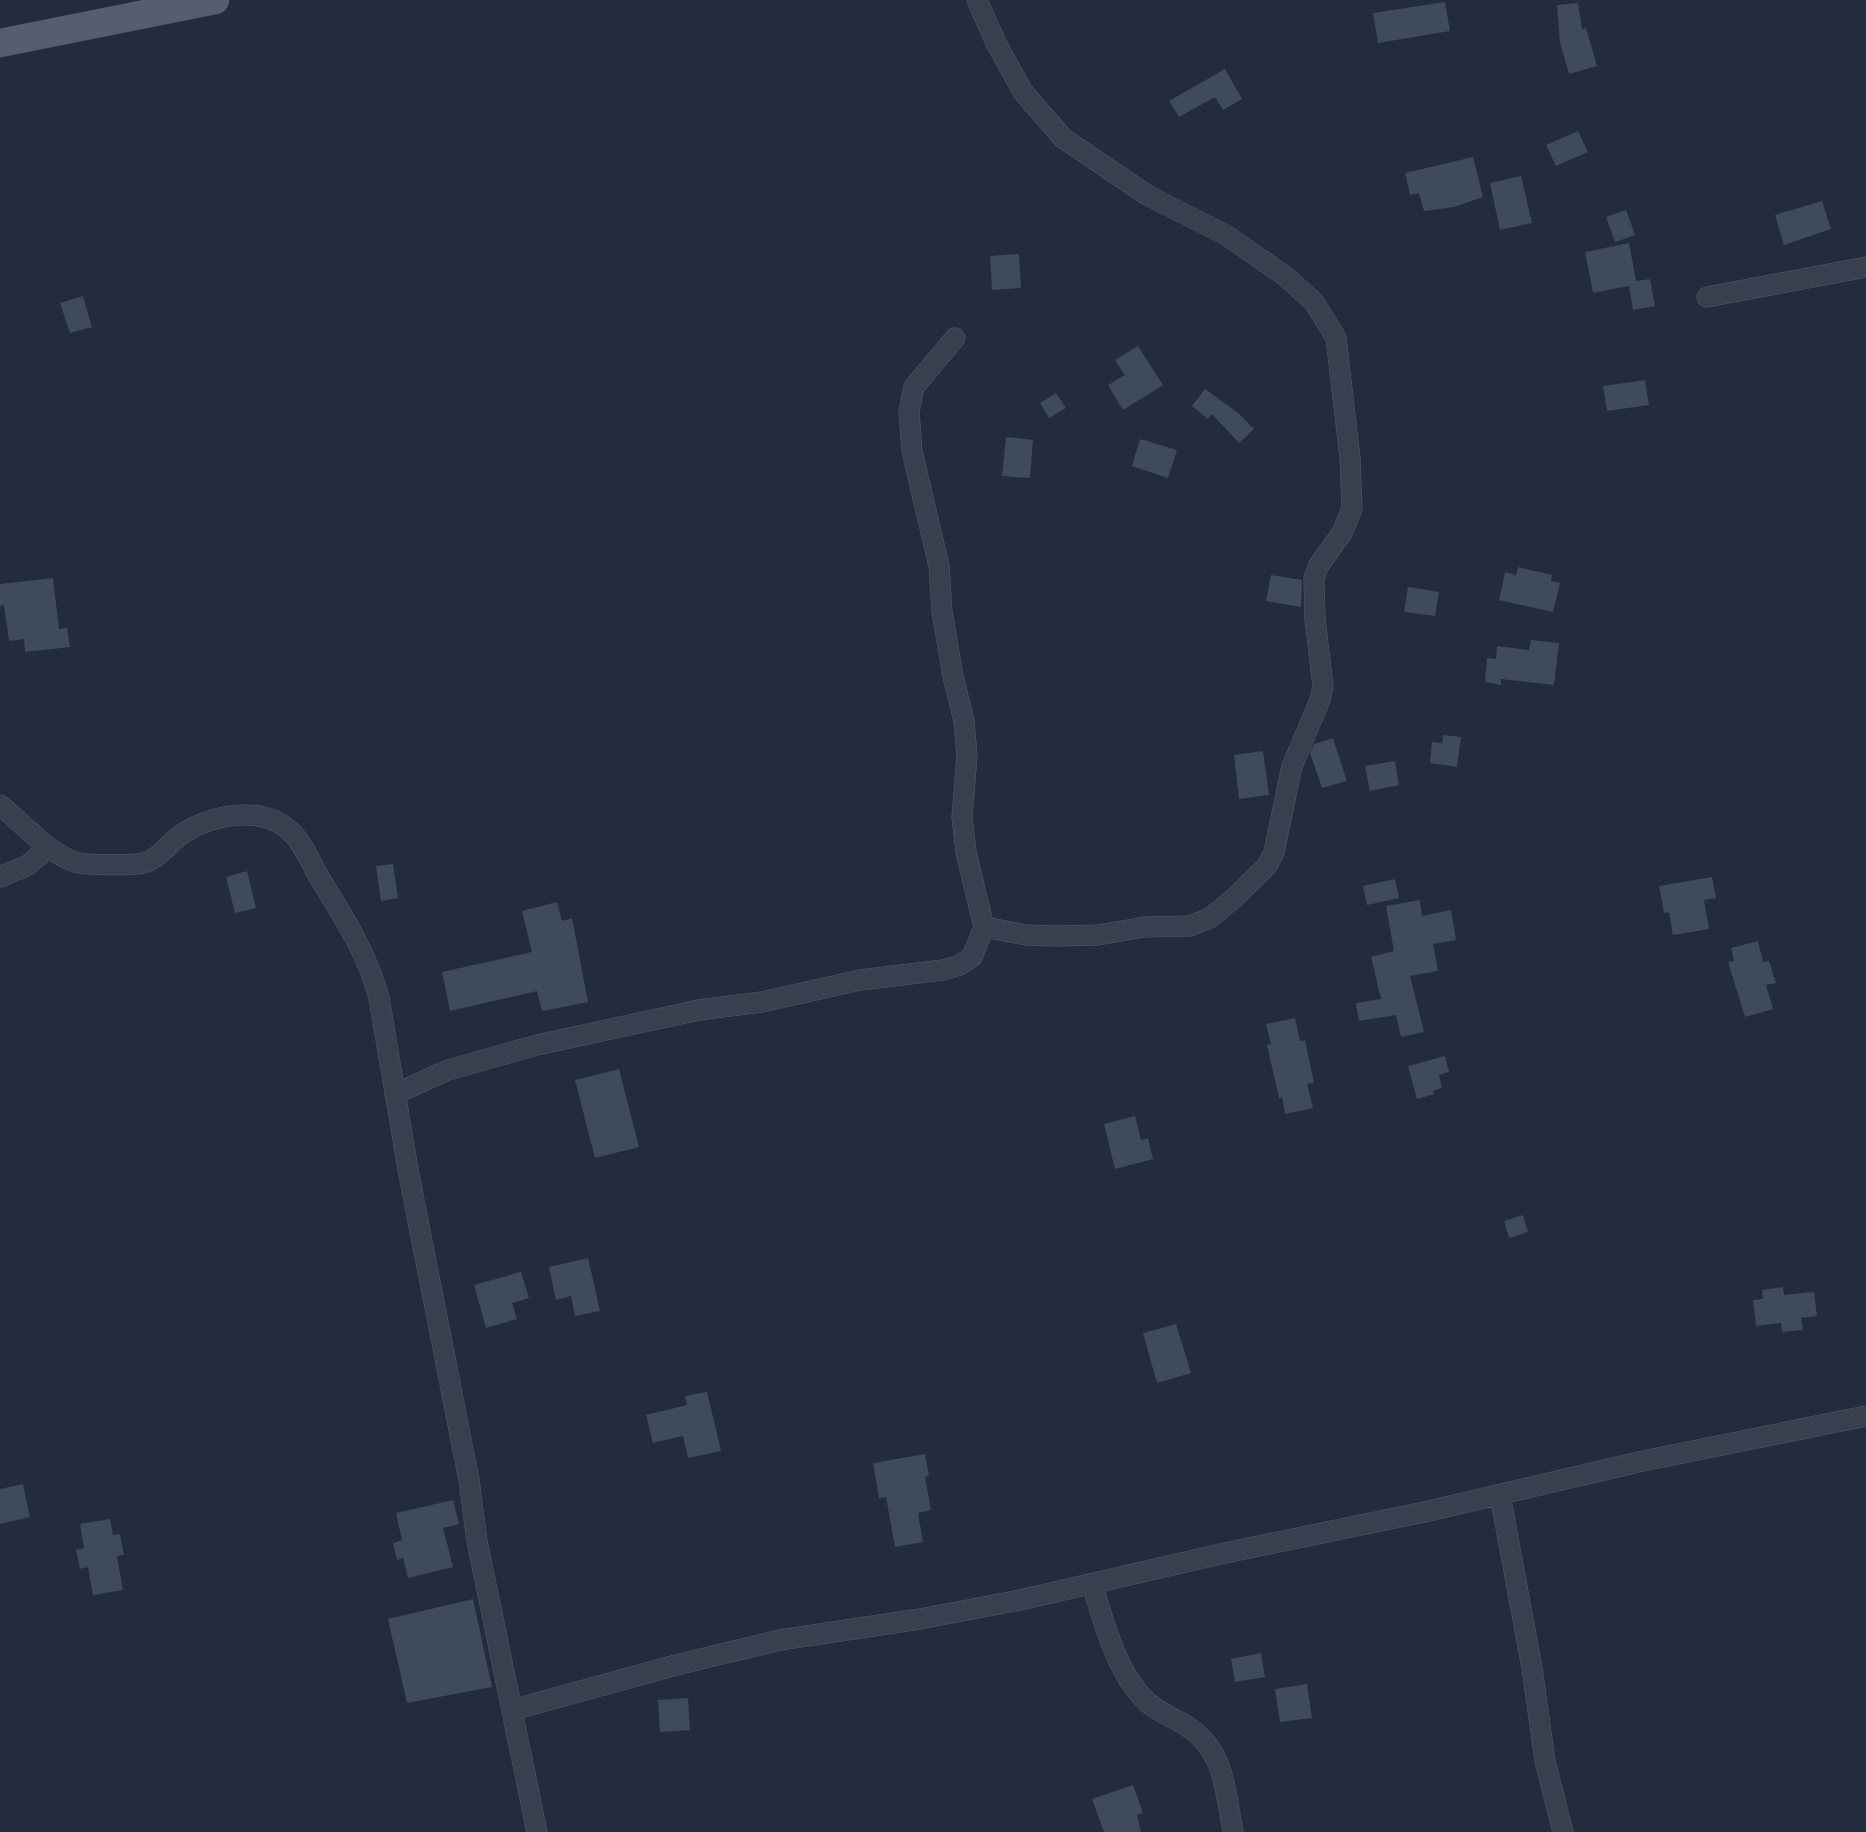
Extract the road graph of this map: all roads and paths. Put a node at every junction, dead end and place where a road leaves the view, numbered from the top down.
1 (215, 0) edge
2 (977, 0) edge
3 (0, 43) edge
4 (1866, 267) edge
5 (1707, 297) dead end
6 (955, 338) dead end
7 (0, 805) edge
8 (48, 848) junction
9 (0, 877) edge
10 (984, 927) junction
11 (395, 1094) junction
12 (1866, 1416) edge
13 (1500, 1495) junction
14 (1092, 1584) junction
15 (512, 1710) junction
16 (537, 1832) edge
17 (1233, 1832) edge
18 (1564, 1832) edge

1 - 3 main road
2 - 10 street
4 - 5 street
6 - 10 street
7 - 8 street
8 - 9 street
8 - 11 street
10 - 11 street
11 - 15 street
12 - 13 street
13 - 14 street
13 - 18 street
14 - 15 street
14 - 17 street
15 - 16 street

